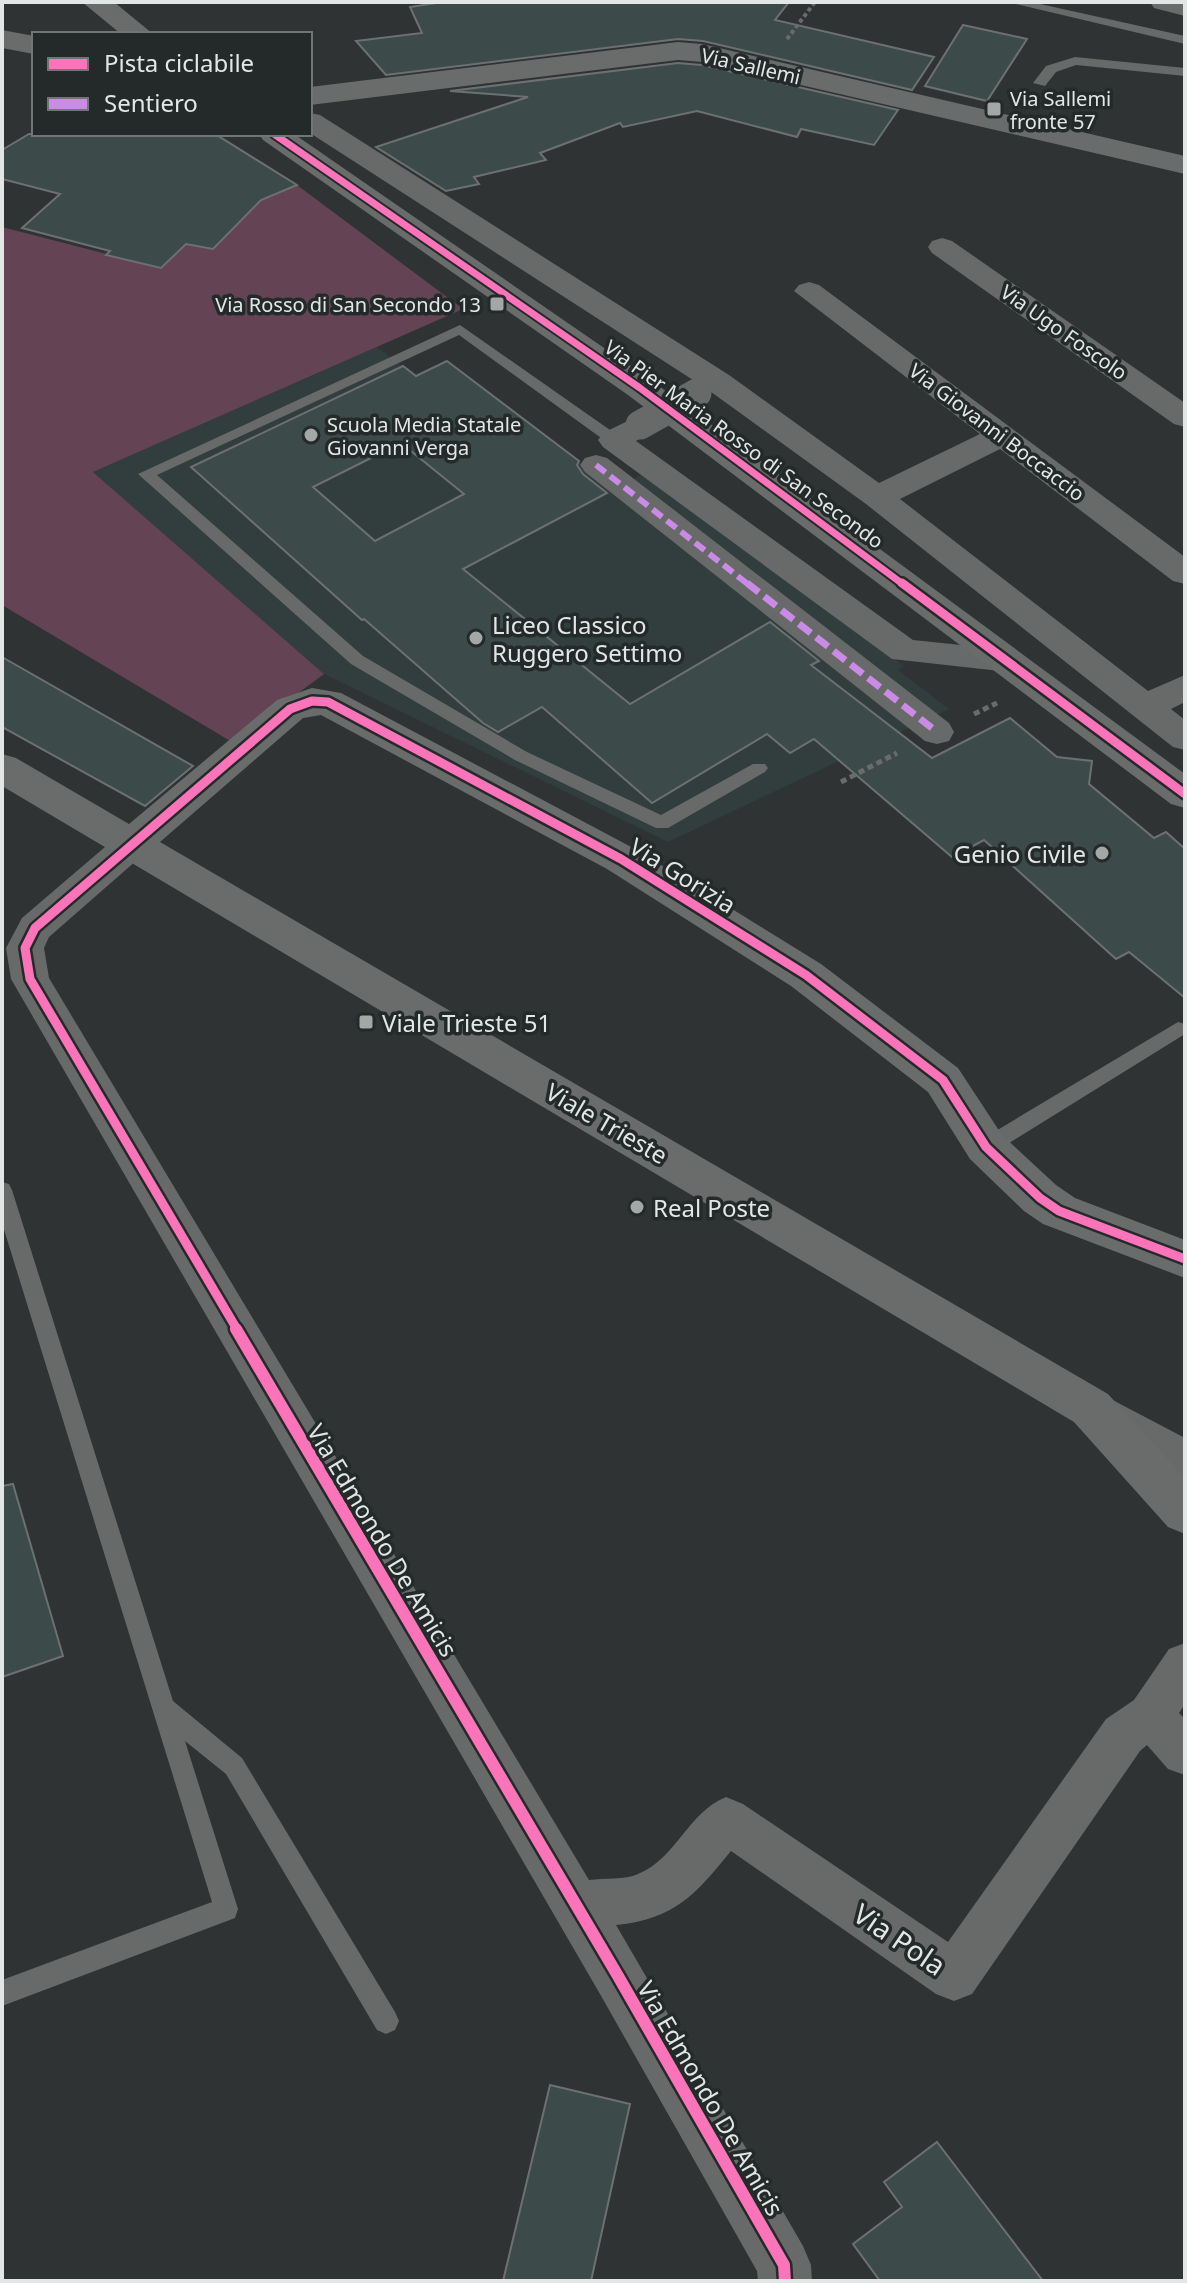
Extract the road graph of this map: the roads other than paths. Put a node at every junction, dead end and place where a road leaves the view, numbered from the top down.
1 (1013, 2) edge
2 (1164, 2) edge
3 (1185, 7) edge
4 (99, 15) edge
5 (135, 32) edge
6 (2, 39) edge
7 (1185, 40) edge
8 (32, 45) edge
9 (1185, 72) edge
10 (1040, 83) dead end
11 (312, 96) edge
12 (312, 122) edge
13 (277, 136) edge
14 (1185, 165) edge
15 (942, 247) dead end
16 (809, 291) dead end
17 (707, 388) junction
18 (1185, 417) edge
19 (1002, 436) junction
20 (617, 443) junction
21 (877, 497) junction
22 (1185, 573) edge
23 (1009, 661) junction
24 (1185, 687) edge
25 (1147, 707) junction
26 (937, 732) dead end
27 (1185, 738) edge
28 (2, 768) edge
29 (759, 768) dead end
30 (1185, 794) edge
31 (132, 844) junction
32 (1178, 1029) dead end
33 (986, 1147) junction
34 (2, 1190) edge
35 (1185, 1259) edge
36 (1091, 1408) junction
37 (1185, 1460) edge
38 (1185, 1512) edge
39 (1185, 1664) edge
40 (165, 1709) junction
41 (1151, 1715) junction
42 (1185, 1753) edge
43 (576, 1905) junction
44 (2, 1993) edge
45 (386, 2021) dead end
46 (785, 2281) edge

1 - 7 lane
2 - 3 street
4 - 5 street
6 - 8 street
9 - 10 lane
11 - 14 street, Via Sallemi
12 - 17 street, Via Pier Maria Rosso di San Secondo
13 - 23 street, Via Pier Maria Rosso di San Secondo
15 - 18 street, Via Ugo Foscolo
16 - 19 street, Via Giovanni Boccaccio
17 - 20 street, bridge
17 - 21 street, Via Pier Maria Rosso di San Secondo
19 - 21 street
19 - 22 street, Via Giovanni Boccaccio
20 - 23 street
20 - 26 street
20 - 29 lane
21 - 25 street, Via Pier Maria Rosso di San Secondo
23 - 30 street, Via Pier Maria Rosso di San Secondo
24 - 25 street
25 - 27 street, Via Pier Maria Rosso di San Secondo
28 - 31 street, Viale Trieste
31 - 33 street, Via Gorizia
31 - 36 street, Viale Trieste
31 - 43 street, Via Edmondo De Amicis
32 - 33 lane
33 - 35 street, Via Gorizia
34 - 40 lane
36 - 37 street
36 - 38 street, Viale Trieste
39 - 41 street
40 - 44 lane
40 - 45 lane
41 - 42 street
41 - 43 street, Via Pola
43 - 46 street, Via Edmondo De Amicis

